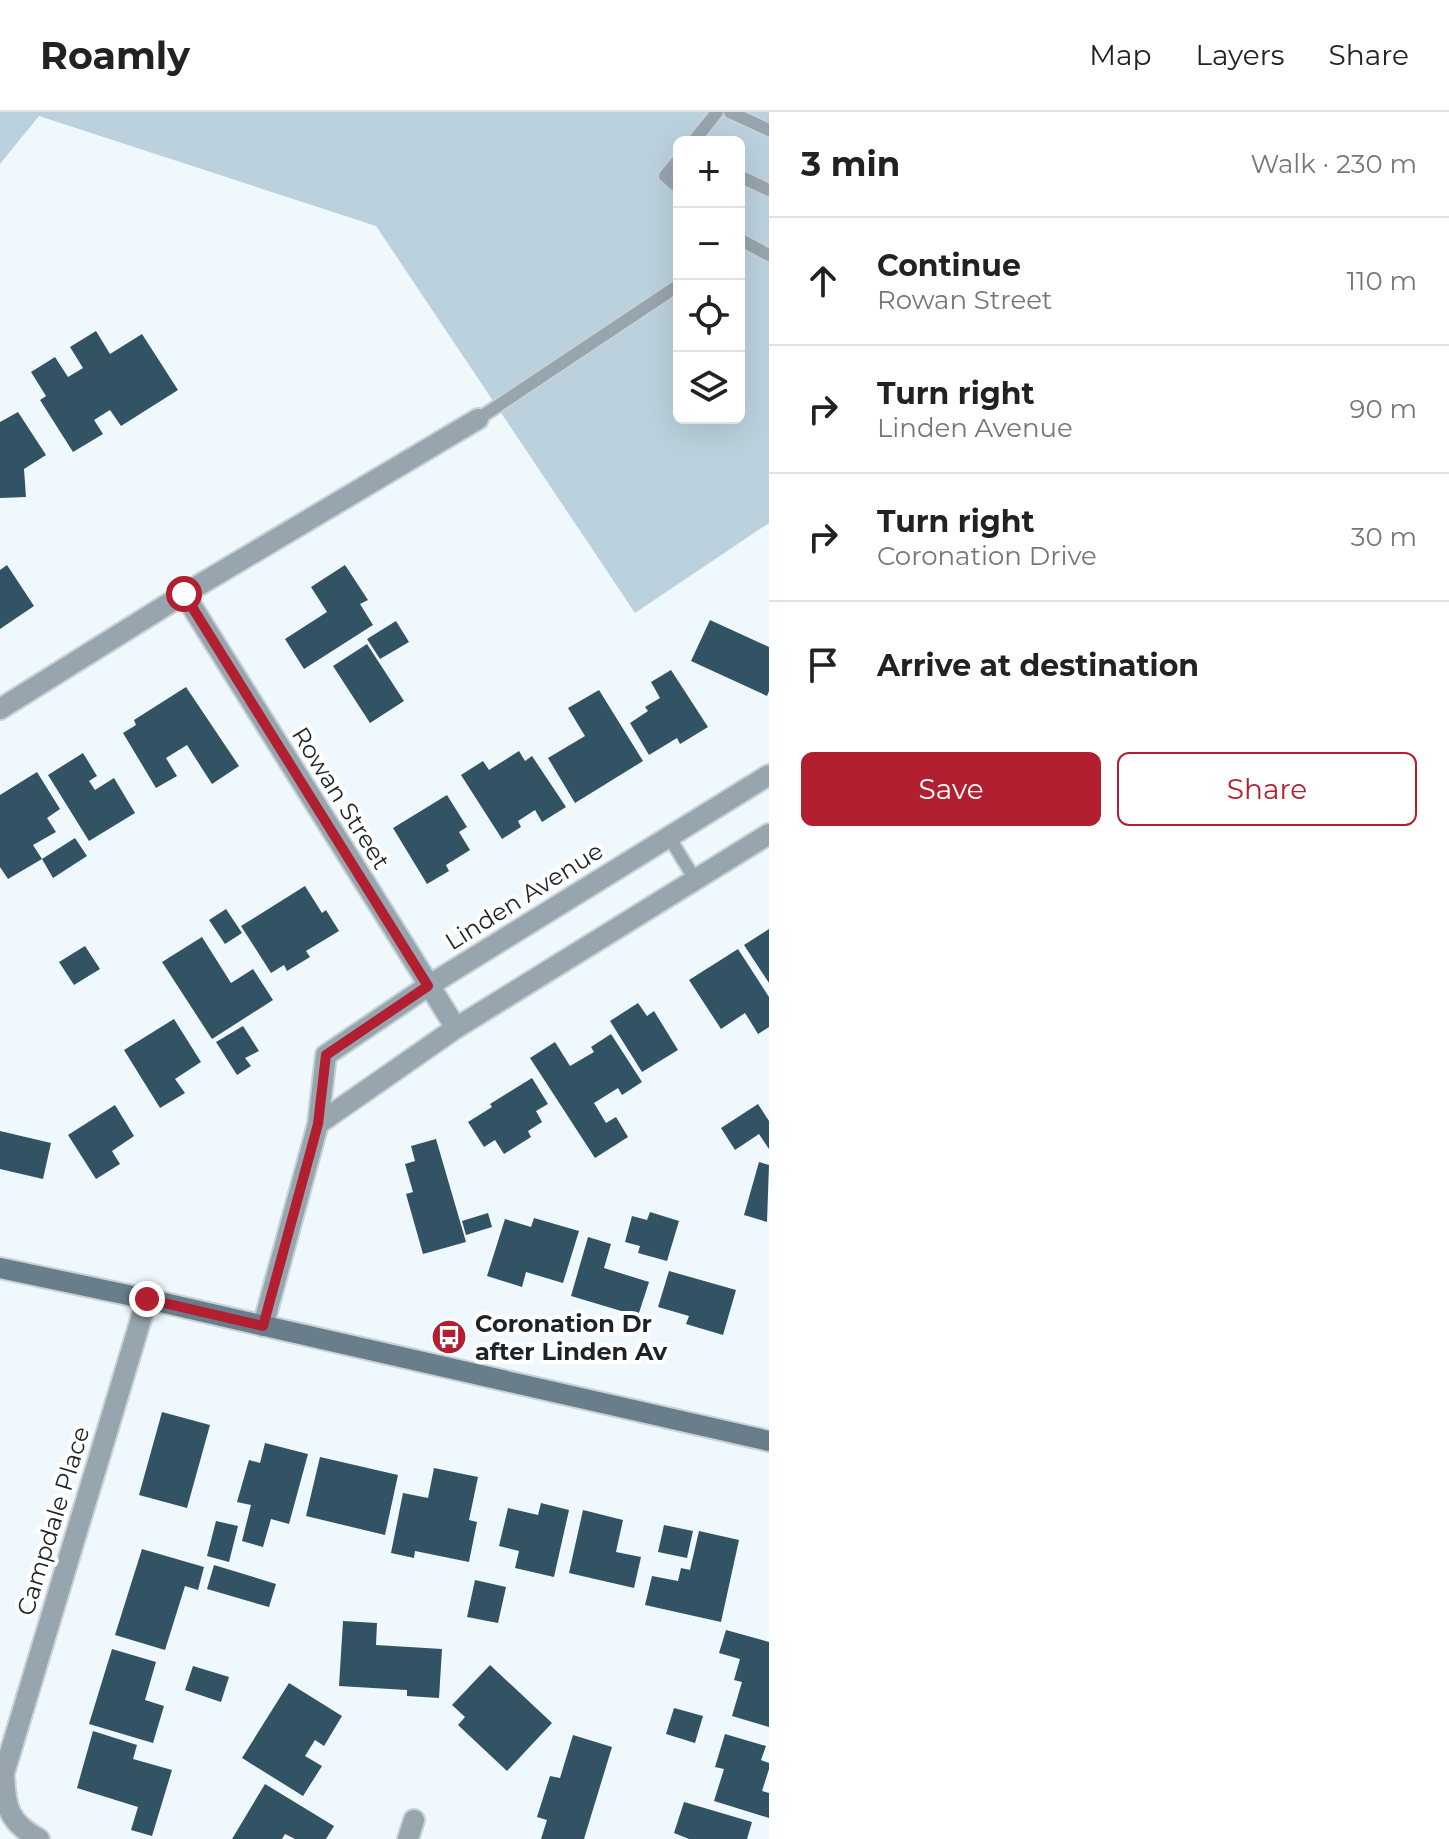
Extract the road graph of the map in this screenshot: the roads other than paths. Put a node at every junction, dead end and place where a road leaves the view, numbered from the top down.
1 (717, 112) edge
2 (730, 112) edge
3 (769, 130) edge
4 (698, 136) edge
5 (673, 166) edge
6 (745, 179) edge
7 (673, 183) edge
8 (769, 190) edge
9 (745, 244) edge
10 (769, 255) edge
11 (673, 289) edge
12 (478, 419) joint
13 (184, 594) junction
14 (0, 709) edge
15 (769, 775) edge
16 (769, 834) edge
17 (669, 837) junction
18 (696, 881) junction
19 (428, 986) junction
20 (456, 1028) junction
21 (318, 1124) junction
22 (0, 1268) edge
23 (147, 1299) junction
24 (263, 1326) junction
25 (769, 1441) edge
26 (39, 1839) edge

1 - 4 lane
2 - 3 lane
5 - 7 lane
6 - 8 lane
9 - 10 lane
11 - 12 lane
12 - 13 street
13 - 14 street
13 - 19 street, Rowan Street
15 - 17 street, Linden Avenue
16 - 18 street
17 - 18 lane
17 - 19 street, Linden Avenue
18 - 20 street
19 - 20 street, Rowan Street
19 - 21 street, Linden Avenue
20 - 21 street
21 - 24 street, Linden Avenue
22 - 23 main road
23 - 24 main road
23 - 26 street, Campdale Place
24 - 25 main road

